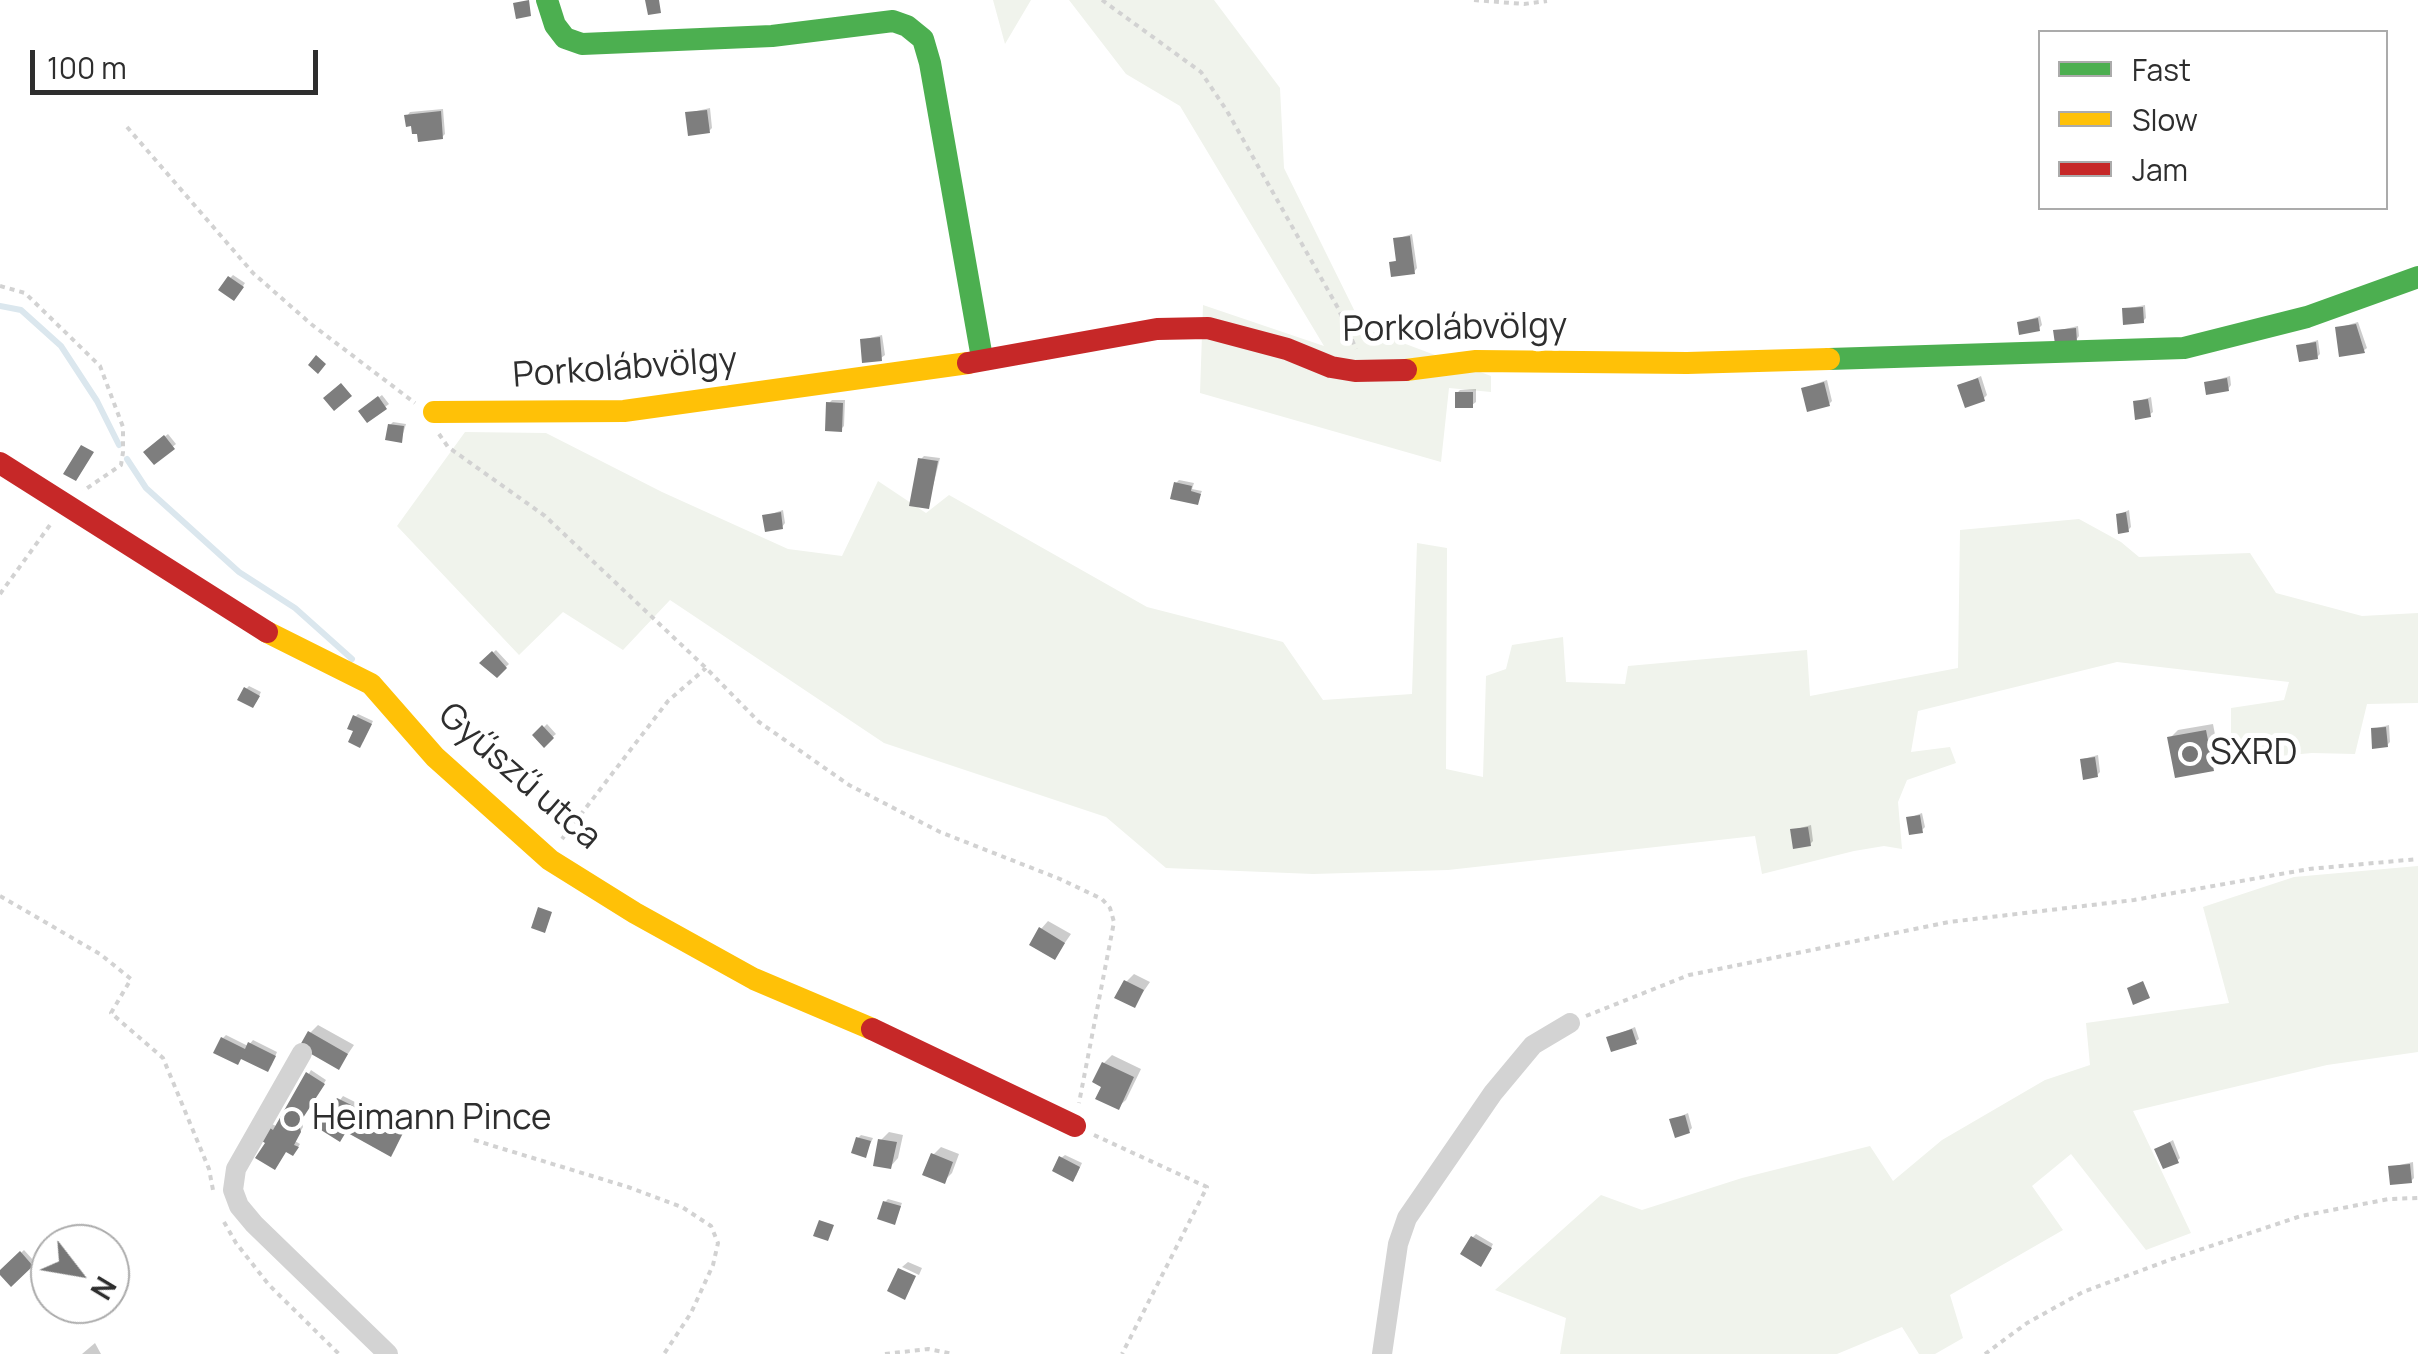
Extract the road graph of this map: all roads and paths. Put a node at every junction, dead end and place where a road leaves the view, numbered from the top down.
1 (547, 0) edge
2 (1102, 0) edge
3 (1474, 0) edge
4 (1547, 1) edge
5 (128, 127) dead end
6 (2418, 277) edge
7 (0, 286) edge
8 (982, 358) junction
9 (1362, 371) junction
10 (434, 412) junction
11 (0, 463) edge
12 (70, 509) junction
13 (0, 594) edge
14 (706, 668) junction
15 (548, 858) junction
16 (2418, 859) edge
17 (0, 896) edge
18 (1570, 1022) joint
19 (302, 1053) dead end
20 (1074, 1126) junction
21 (474, 1140) dead end
22 (214, 1195) dead end
23 (2418, 1198) edge
24 (217, 1208) dead end
25 (339, 1354) edge
26 (388, 1354) edge
27 (664, 1354) edge
28 (885, 1354) edge
29 (954, 1354) edge
30 (1122, 1354) edge
31 (1382, 1354) edge
32 (1984, 1354) edge

1 - 8 street
2 - 9 path
3 - 4 path
5 - 10 path
6 - 9 street, Porkolábvölgy
7 - 12 path
8 - 9 street, Porkolábvölgy
8 - 10 street, Porkolábvölgy
10 - 14 path
11 - 12 street, Gyűszű utca
12 - 13 path
12 - 15 street, Gyűszű utca
14 - 15 path
14 - 20 path
15 - 20 street, Gyűszű utca
16 - 18 path
17 - 22 path
18 - 31 street
19 - 26 street
20 - 30 path
21 - 27 path
23 - 32 path
24 - 25 path
28 - 29 path

